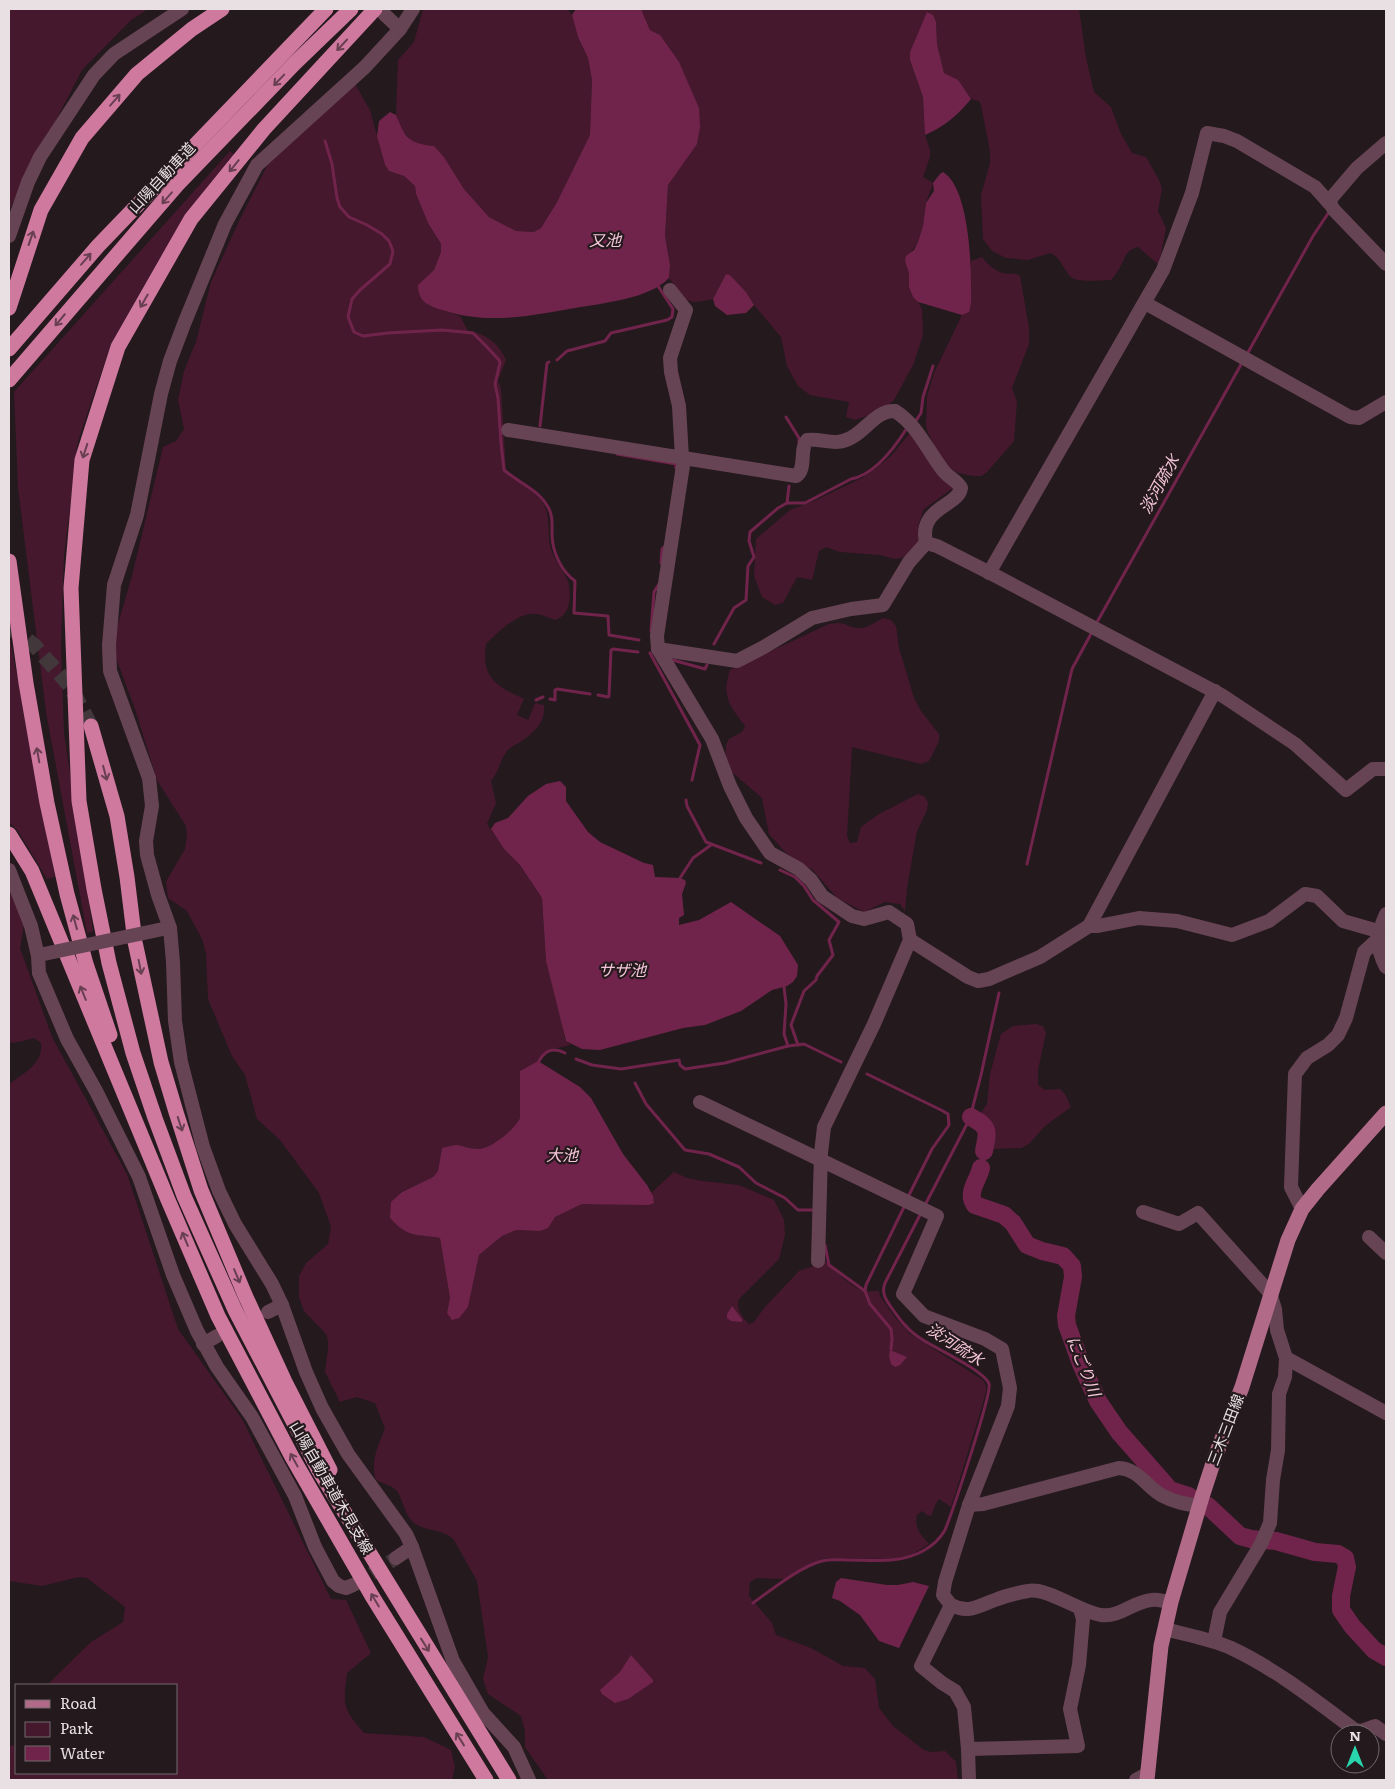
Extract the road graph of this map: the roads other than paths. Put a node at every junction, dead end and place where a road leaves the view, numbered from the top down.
1 (182, 9) edge
2 (222, 9) edge
3 (326, 9) edge
4 (351, 9) edge
5 (413, 9) edge
6 (380, 11) edge
7 (400, 29) junction
8 (1386, 143) edge
9 (1331, 206) junction
10 (9, 236) edge
11 (1386, 264) edge
12 (670, 290) dead end
13 (1145, 303) junction
14 (9, 308) edge
15 (9, 349) edge
16 (9, 380) edge
17 (1386, 402) edge
18 (508, 430) dead end
19 (683, 458) junction
20 (926, 543) junction
21 (9, 561) edge
22 (989, 573) junction
23 (658, 649) junction
24 (1215, 691) junction
25 (91, 726) tunnel mouth
26 (1386, 769) edge
27 (9, 834) edge
28 (9, 870) edge
29 (1386, 914) edge
30 (1089, 926) junction
31 (166, 929) junction
32 (1378, 936) junction
33 (910, 940) junction
34 (41, 955) junction
35 (1386, 967) edge
36 (700, 1102) dead end
37 (1386, 1113) edge
38 (821, 1159) junction
39 (168, 1200) junction
40 (1302, 1209) junction
41 (1143, 1212) dead end
42 (1369, 1237) dead end
43 (1386, 1253) edge
44 (818, 1261) dead end
45 (1270, 1293) junction
46 (282, 1305) junction
47 (268, 1312) dead end
48 (217, 1336) dead end
49 (203, 1344) junction
50 (1286, 1358) junction
51 (1386, 1413) edge
52 (969, 1505) junction
53 (1199, 1506) junction
54 (354, 1529) junction
55 (412, 1548) junction
56 (396, 1558) tunnel mouth
57 (353, 1585) dead end
58 (1171, 1602) junction
59 (951, 1605) junction
60 (1080, 1609) junction
61 (1166, 1629) junction
62 (1214, 1642) junction
63 (1386, 1734) edge
64 (968, 1749) junction
65 (1143, 1778) edge
66 (486, 1780) edge
67 (509, 1780) edge
68 (529, 1780) edge
69 (968, 1780) edge

1 - 10 street
14 -> 2 highway
15 -> 3 highway, 山陽自動車道
4 -> 16 highway, 山陽自動車道
5 - 7 street
6 - 7 street
6 -> 54 highway
7 - 31 street
8 - 9 street
9 - 11 street
9 - 13 street
12 - 19 street
13 - 17 street
13 - 22 street
18 - 19 street
19 - 20 street
19 - 23 street
20 - 22 street
20 - 23 street
39 -> 21 highway
22 - 24 street
23 - 33 street
24 - 26 street
24 - 30 street
25 -> 54 highway
39 -> 27 highway
28 - 34 street
29 - 32 street
30 - 32 street
30 - 33 street
31 - 34 street, bridge
31 - 46 street
32 - 35 street
32 - 40 street
33 - 38 street
34 - 49 street
36 - 38 street
37 - 40 main road, 三木三田線
38 - 44 street
38 - 52 street
66 -> 39 highway, 山陽自動車道木見支線
40 - 45 main road, 三木三田線
41 - 45 street
42 - 43 street
45 - 50 street
45 - 53 main road, 三木三田線
46 - 47 street
46 - 55 street
48 - 49 street
49 - 57 street
50 - 51 street
50 - 62 street
52 - 53 street
52 - 59 street
53 - 58 main road, 三木三田線
54 -> 67 highway, 山陽自動車道木見支線
55 - 56 street
55 - 68 street
58 - 60 street
58 - 61 main road, 三木三田線
59 - 60 street
59 - 64 street
60 - 64 street
61 - 62 street
61 - 65 main road, 三木三田線
62 - 63 street
64 - 69 street

